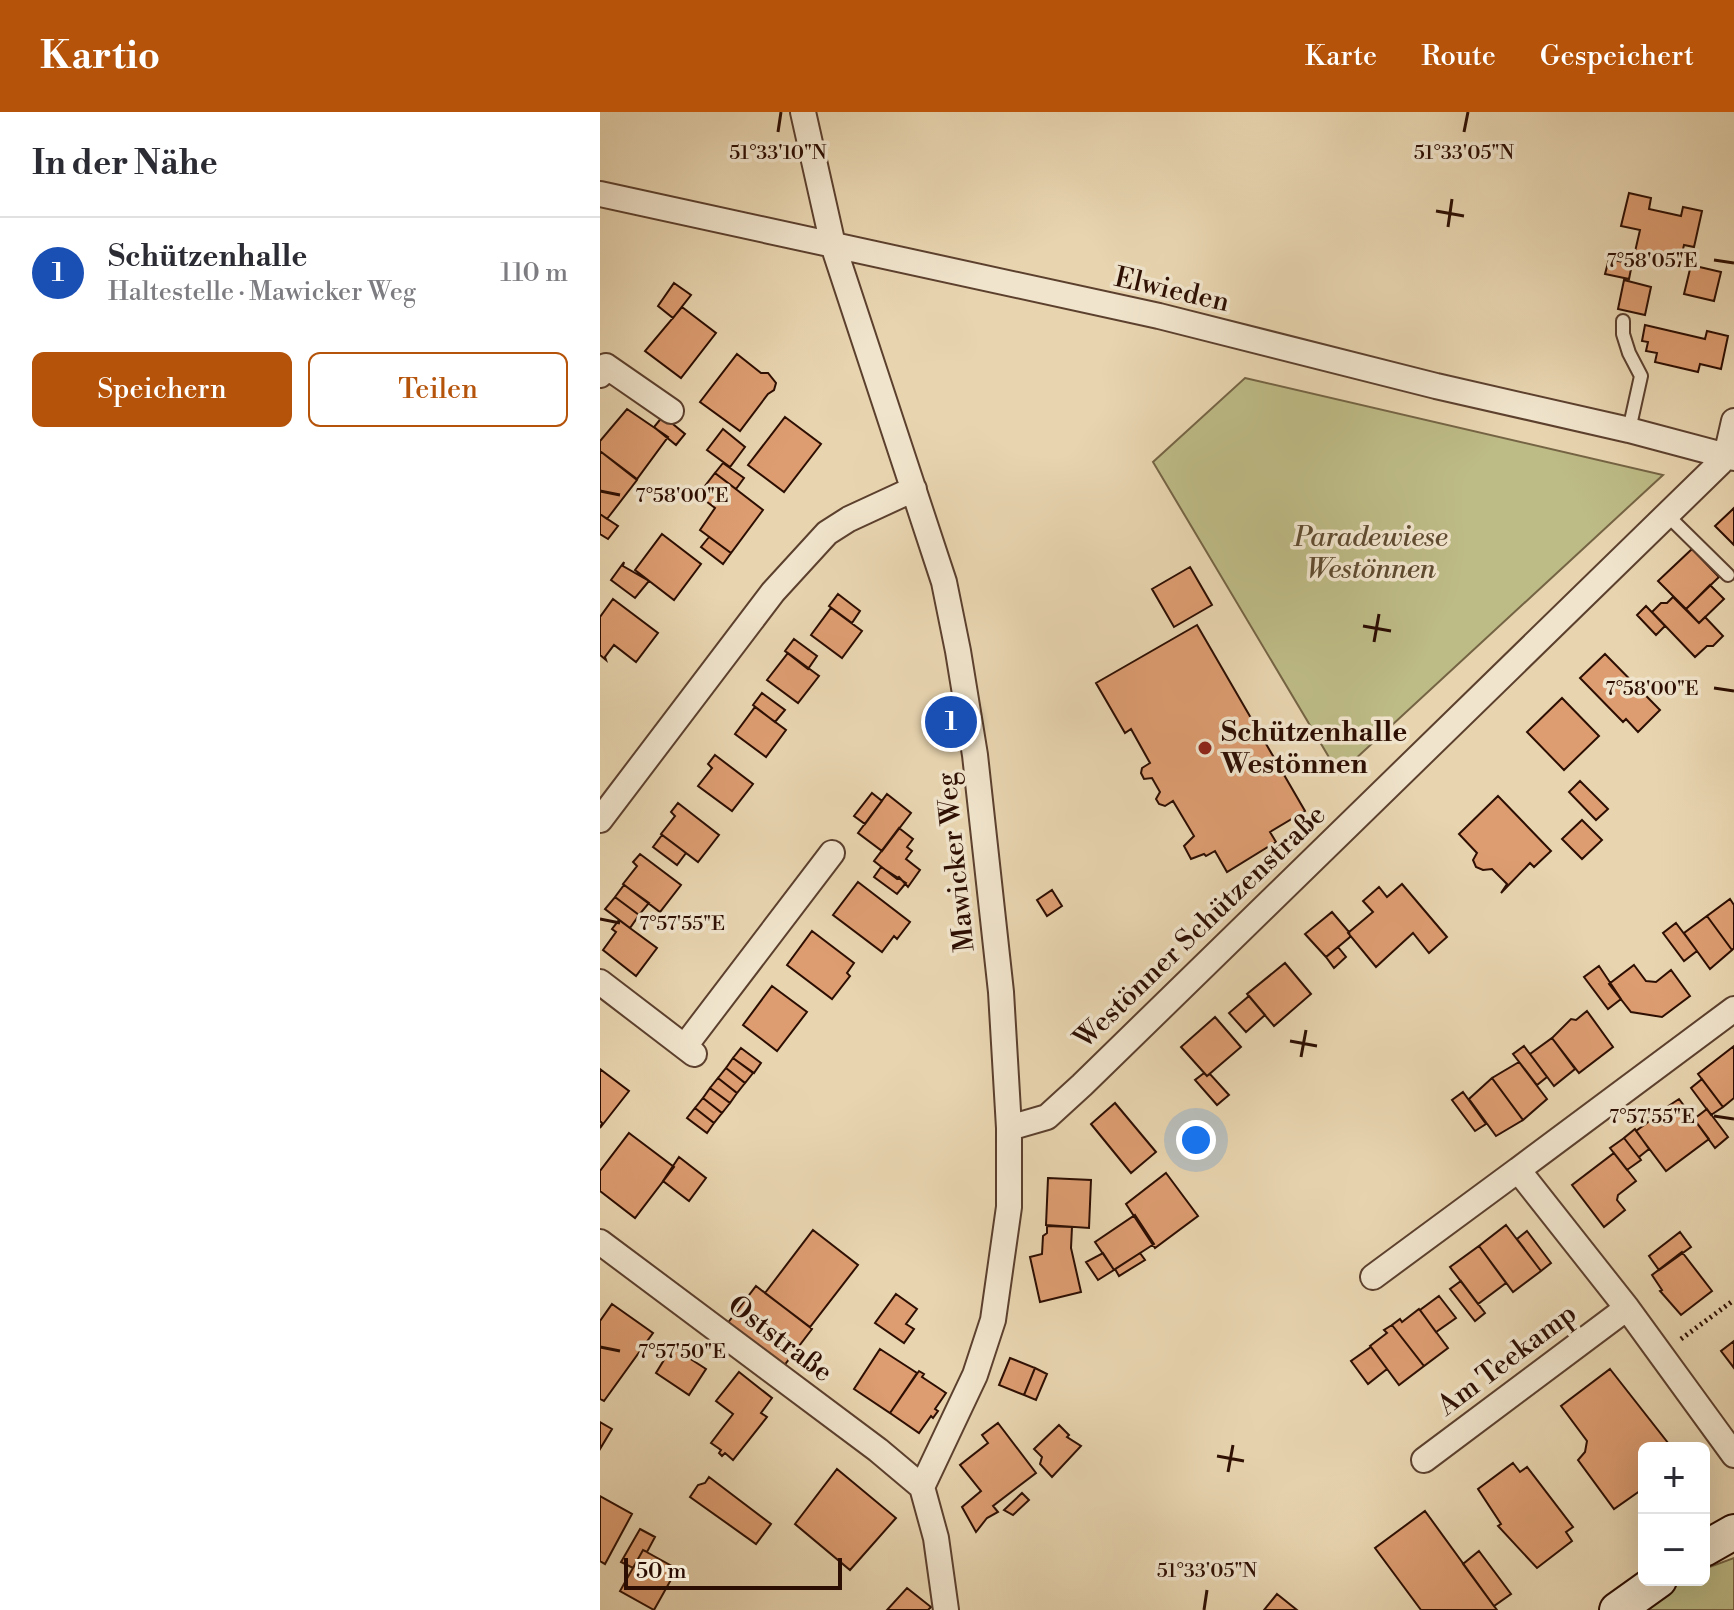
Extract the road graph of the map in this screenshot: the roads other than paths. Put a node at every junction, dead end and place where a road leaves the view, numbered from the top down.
1 (803, 112) edge
2 (600, 194) edge
3 (833, 245) junction
4 (1623, 321) dead end
5 (600, 375) edge
6 (671, 411) dead end
7 (1734, 421) edge
8 (1629, 430) junction
9 (1730, 457) edge
10 (914, 489) junction
11 (1667, 515) junction
12 (1728, 575) dead end
13 (600, 820) edge
14 (832, 853) dead end
15 (600, 982) edge
16 (1734, 1009) edge
17 (1009, 1128) junction
18 (1518, 1170) junction
19 (600, 1242) edge
20 (1373, 1277) dead end
21 (1627, 1308) junction
22 (1734, 1455) edge
23 (1424, 1460) dead end
24 (922, 1487) junction
25 (1734, 1532) edge
26 (1710, 1546) edge
27 (1651, 1586) edge
28 (946, 1610) edge
29 (1617, 1610) edge

1 - 3 street, Mawicker Weg
2 - 3 street, Elwieden
3 - 8 street, Elwieden
3 - 10 street, Mawicker Weg
4 - 8 lane
5 - 6 street
7 - 9 street
8 - 9 street, Elwieden
9 - 11 street, Westönner Schützenstraße
10 - 13 street
10 - 17 street, Mawicker Weg
11 - 12 lane
11 - 17 street, Westönner Schützenstraße
14 - 15 street
16 - 18 street
17 - 24 street, Mawicker Weg
18 - 20 street
18 - 21 street
19 - 24 street, Oststraße
21 - 22 street
21 - 23 street, Am Teekamp
24 - 28 street
25 - 26 street
27 - 29 street

